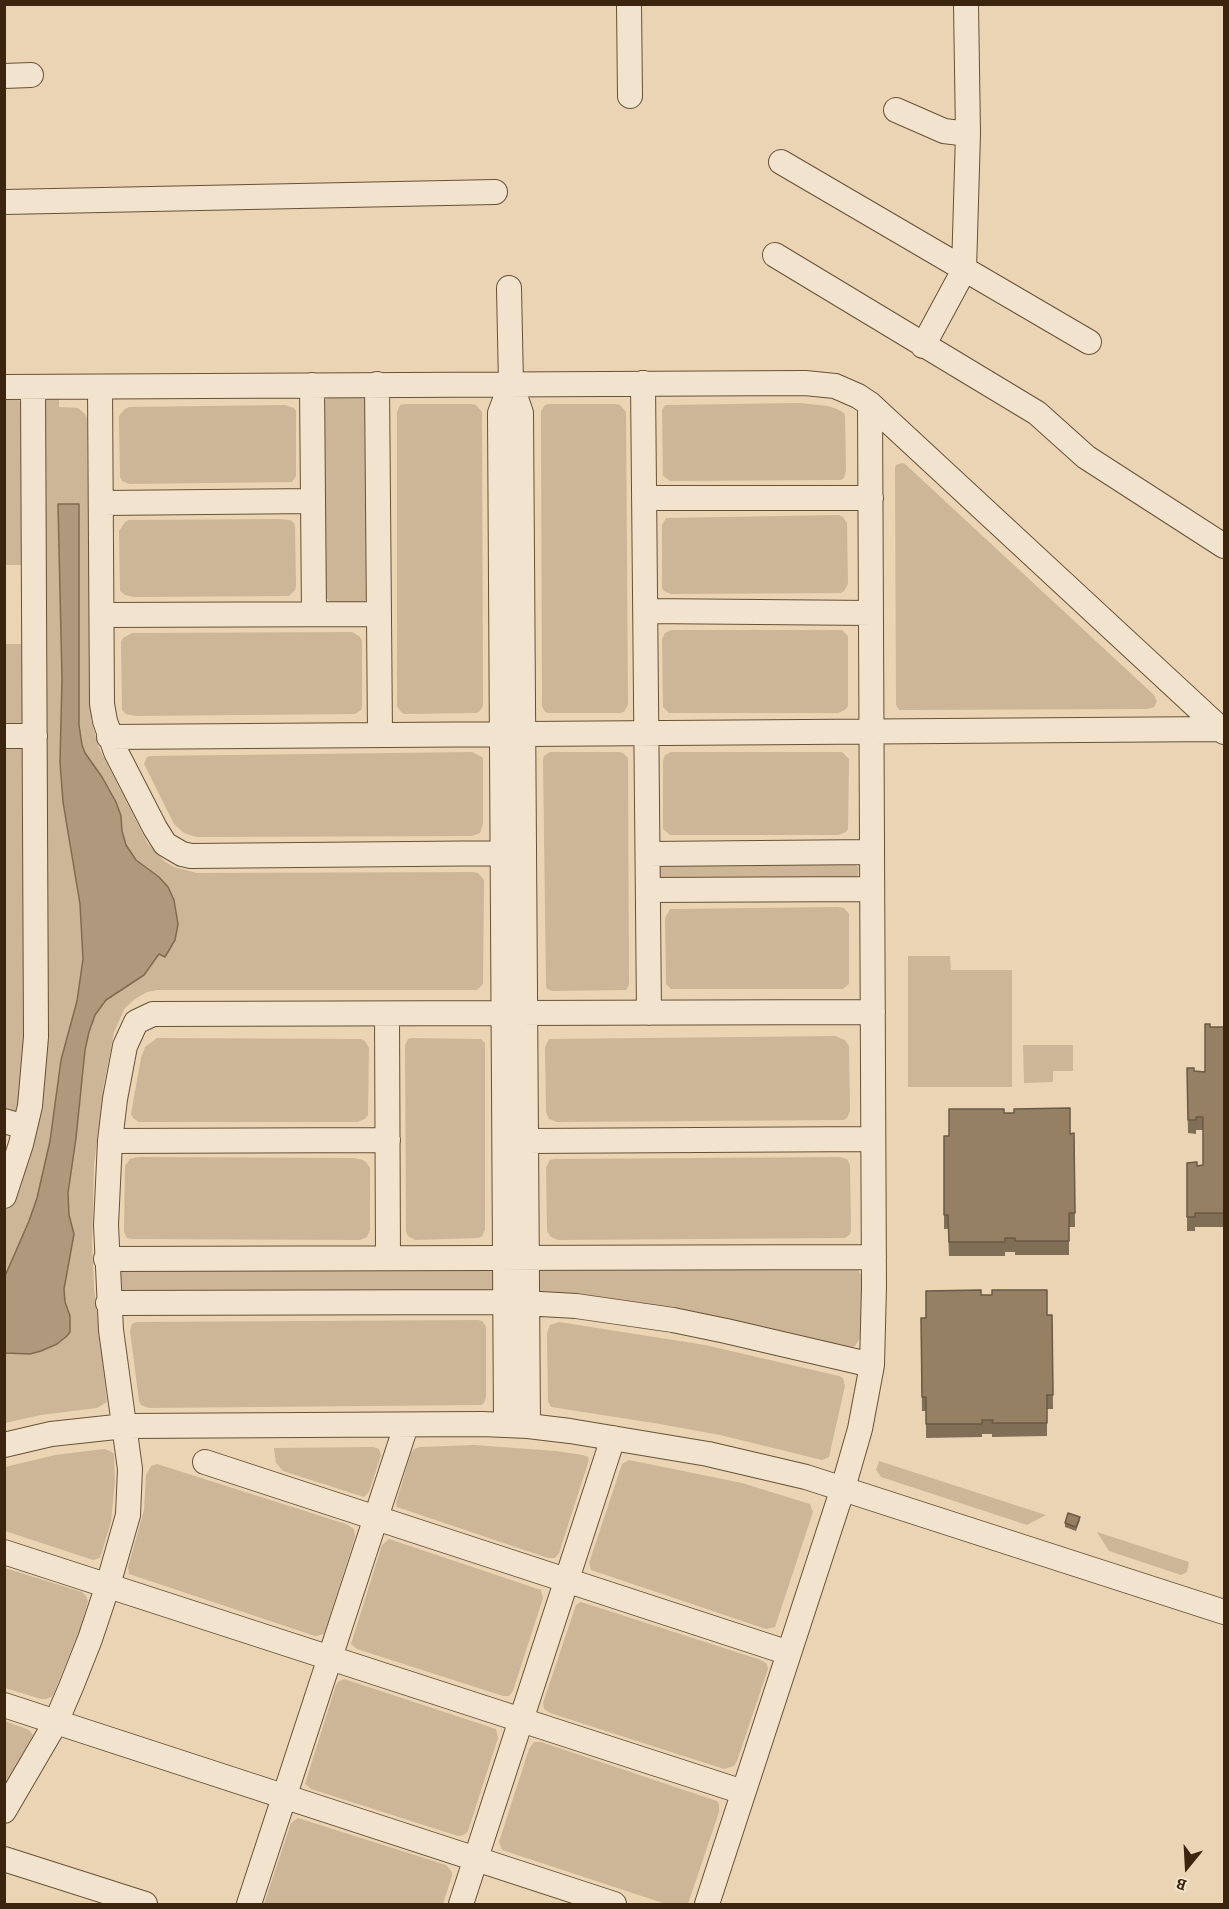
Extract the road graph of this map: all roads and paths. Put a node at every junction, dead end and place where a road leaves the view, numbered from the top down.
1 (629, 4) edge
2 (966, 4) edge
3 (31, 75) dead end
4 (4, 76) edge
5 (630, 96) dead end
6 (896, 110) dead end
7 (968, 134) junction
8 (781, 162) dead end
9 (495, 192) dead end
10 (4, 202) edge
11 (775, 255) dead end
12 (964, 270) junction
13 (509, 288) dead end
14 (1089, 342) dead end
15 (923, 346) junction
16 (643, 383) junction
17 (377, 384) junction
18 (512, 384) junction
19 (312, 385) junction
20 (4, 387) edge
21 (33, 387) junction
22 (100, 387) junction
23 (870, 404) junction
24 (644, 498) junction
25 (871, 498) junction
26 (313, 501) junction
27 (102, 503) junction
28 (1224, 546) edge
29 (645, 611) junction
30 (314, 614) junction
31 (379, 614) junction
32 (871, 614) junction
33 (102, 615) junction
34 (1223, 731) edge
35 (872, 732) junction
36 (647, 733) junction
37 (513, 734) junction
38 (380, 735) junction
39 (4, 736) edge
40 (35, 736) junction
41 (109, 737) junction
42 (872, 852) junction
43 (514, 853) junction
44 (648, 854) junction
45 (872, 889) junction
46 (648, 890) junction
47 (873, 1012) junction
48 (514, 1013) junction
49 (649, 1013) junction
50 (387, 1014) junction
51 (15, 1124) edge
52 (873, 1138) junction
53 (388, 1140) junction
54 (110, 1141) junction
55 (526, 1141) junction
56 (4, 1196) edge
57 (874, 1257) junction
58 (388, 1258) junction
59 (516, 1258) junction
60 (106, 1259) junction
61 (516, 1303) junction
62 (108, 1304) junction
63 (872, 1365) junction
64 (517, 1425) junction
65 (125, 1426) junction
66 (406, 1426) junction
67 (613, 1438) junction
68 (4, 1445) edge
69 (205, 1462) dead end
70 (843, 1488) junction
71 (376, 1518) junction
72 (4, 1552) edge
73 (567, 1581) junction
74 (108, 1585) junction
75 (1224, 1612) edge
76 (789, 1653) junction
77 (330, 1658) junction
78 (4, 1705) edge
79 (521, 1720) junction
80 (56, 1722) junction
81 (743, 1792) junction
82 (285, 1797) junction
83 (4, 1811) edge
84 (4, 1859) edge
85 (476, 1859) junction
86 (145, 1905) edge
87 (249, 1905) edge
88 (461, 1905) edge
89 (614, 1905) edge
90 (707, 1905) edge

1 - 5 street
2 - 7 street
3 - 4 street
6 - 7 street
7 - 12 street
8 - 12 street
9 - 10 street
11 - 15 street
12 - 14 street
12 - 15 street
13 - 18 street
15 - 28 street
16 - 18 street
16 - 23 street
16 - 24 street
17 - 18 street
17 - 19 street
17 - 31 street
18 - 37 street
19 - 22 street
19 - 26 street
20 - 21 street
21 - 22 street
21 - 40 street
22 - 27 street
23 - 25 street
23 - 34 street
24 - 25 street
24 - 29 street
25 - 32 street
26 - 27 street
26 - 30 street
27 - 33 street
29 - 32 street
29 - 36 street
30 - 31 street
30 - 33 street
31 - 38 street
32 - 35 street
33 - 41 street
34 - 35 street
35 - 36 street
35 - 42 street
36 - 37 street
36 - 44 street
37 - 38 street
37 - 43 street
38 - 41 street
39 - 40 street
40 - 51 street
41 - 43 street
42 - 44 street
42 - 45 street
43 - 48 street
44 - 46 street
45 - 46 street
45 - 47 street
46 - 49 street
47 - 49 street
47 - 52 street
48 - 49 street
48 - 50 street
48 - 55 street
48 - 59 street
50 - 53 street
50 - 54 street
51 - 56 street
52 - 55 street
52 - 57 street
53 - 54 street
53 - 58 street
54 - 60 street
55 - 59 street
57 - 59 street
57 - 63 street
58 - 59 street
58 - 60 street
59 - 61 street
60 - 62 street
61 - 62 street
61 - 63 street
61 - 64 street
62 - 65 street
63 - 70 street
64 - 66 street
64 - 67 street
65 - 66 street
65 - 68 street
65 - 74 street
66 - 71 street
67 - 70 street
67 - 73 street
69 - 71 street
70 - 75 street
70 - 76 street
71 - 73 street
71 - 77 street
72 - 74 street
73 - 76 street
73 - 79 street
74 - 77 street
74 - 80 street
76 - 81 street
77 - 79 street
77 - 82 street
78 - 80 street
79 - 81 street
79 - 85 street
80 - 82 street
80 - 83 street
81 - 90 street
82 - 85 street
82 - 87 street
84 - 86 street
85 - 88 street
85 - 89 street

